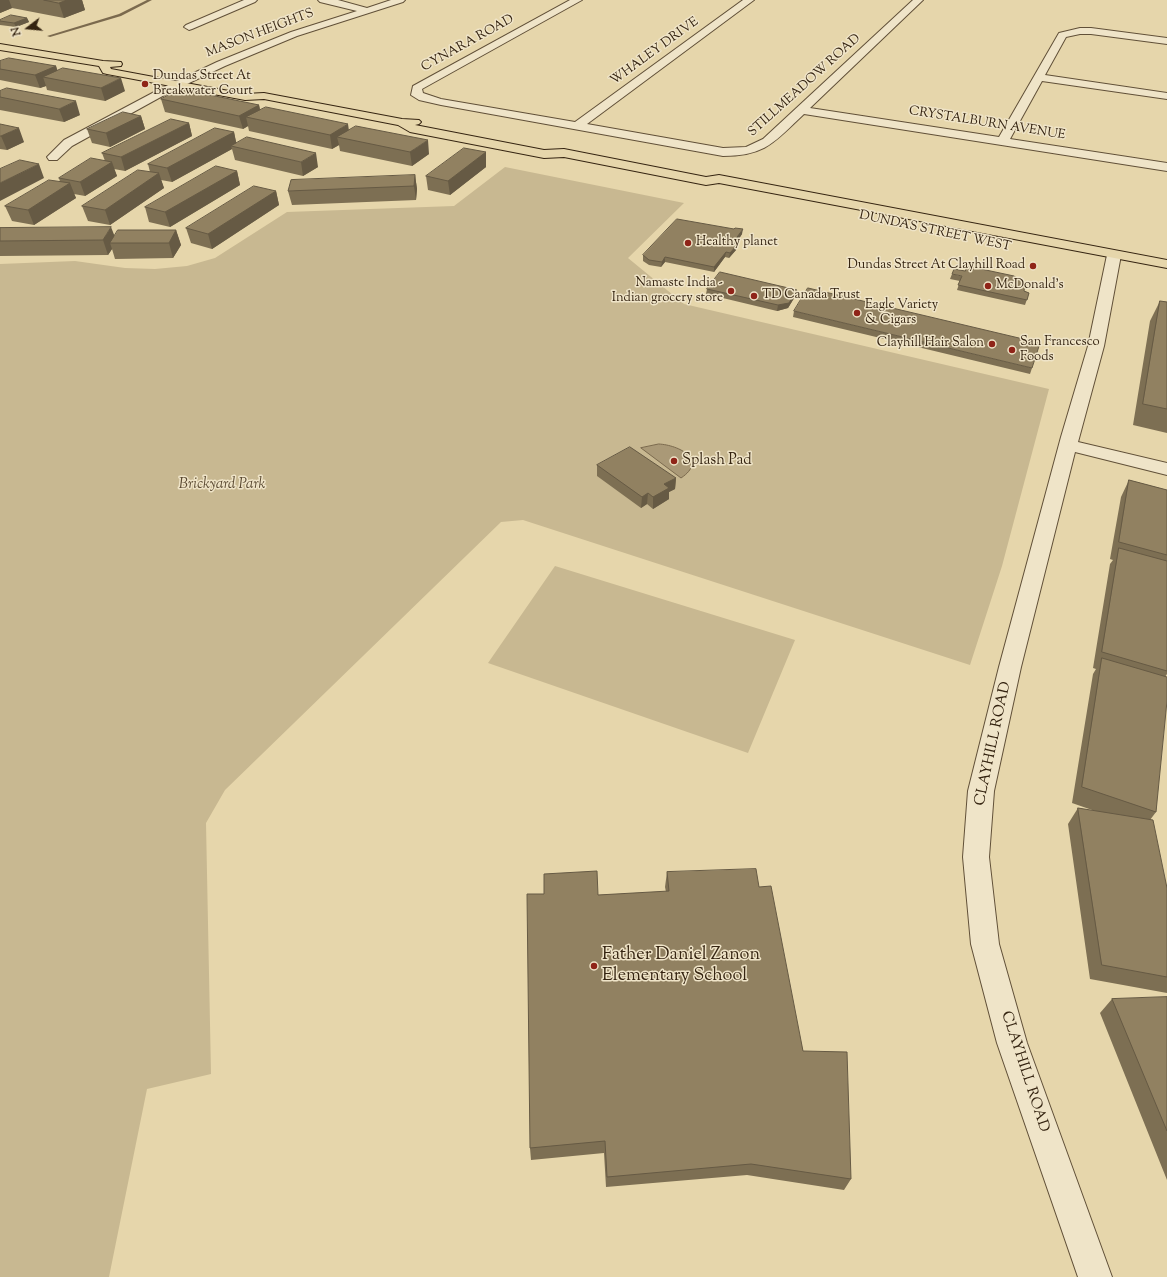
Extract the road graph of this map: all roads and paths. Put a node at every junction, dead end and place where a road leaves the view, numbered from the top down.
1 (252, 0) edge
2 (323, 0) edge
3 (400, 0) edge
4 (577, 0) edge
5 (749, 0) edge
6 (918, 0) edge
7 (367, 11) junction
8 (189, 27) dead end
9 (1167, 41) edge
10 (0, 47) edge
11 (103, 64) junction
12 (193, 77) junction
13 (1038, 78) junction
14 (178, 84) junction
15 (264, 96) junction
16 (1167, 96) edge
17 (802, 110) junction
18 (576, 127) junction
19 (1002, 142) junction
20 (53, 157) dead end
21 (1167, 167) edge
22 (706, 181) junction
23 (1002, 246) dead end
24 (1113, 261) junction
25 (1167, 264) edge
26 (1097, 265) dead end
27 (1167, 278) edge
28 (1068, 445) junction
29 (1167, 469) edge
30 (1095, 1277) edge

1 - 8 street
2 - 7 street
3 - 7 street, MASON HEIGHTS
4 - 18 street, CYNARA ROAD
5 - 18 street, WHALEY DRIVE
6 - 17 street, STILLMEADOW ROAD
7 - 12 street, MASON HEIGHTS
9 - 13 street
10 - 11 main road, DUNDAS STREET WEST
11 - 12 main road, DUNDAS STREET WEST
11 - 14 main road, DUNDAS STREET WEST
12 - 14 street, MASON HEIGHTS
12 - 15 main road, DUNDAS STREET WEST
13 - 16 street
13 - 19 street
14 - 15 main road, DUNDAS STREET WEST
14 - 20 street, MASON HEIGHTS
15 - 22 main road, DUNDAS STREET WEST
17 - 18 street, STILLMEADOW ROAD
17 - 19 street, CRYSTALBURN AVENUE
19 - 21 street, CRYSTALBURN AVENUE
22 - 23 main road, DUNDAS STREET WEST
22 - 24 main road, DUNDAS STREET WEST
24 - 25 main road, DUNDAS STREET WEST
24 - 26 main road, DUNDAS STREET WEST
24 - 27 main road, DUNDAS STREET WEST
24 - 28 street, CLAYHILL ROAD
28 - 29 street
28 - 30 street, CLAYHILL ROAD

